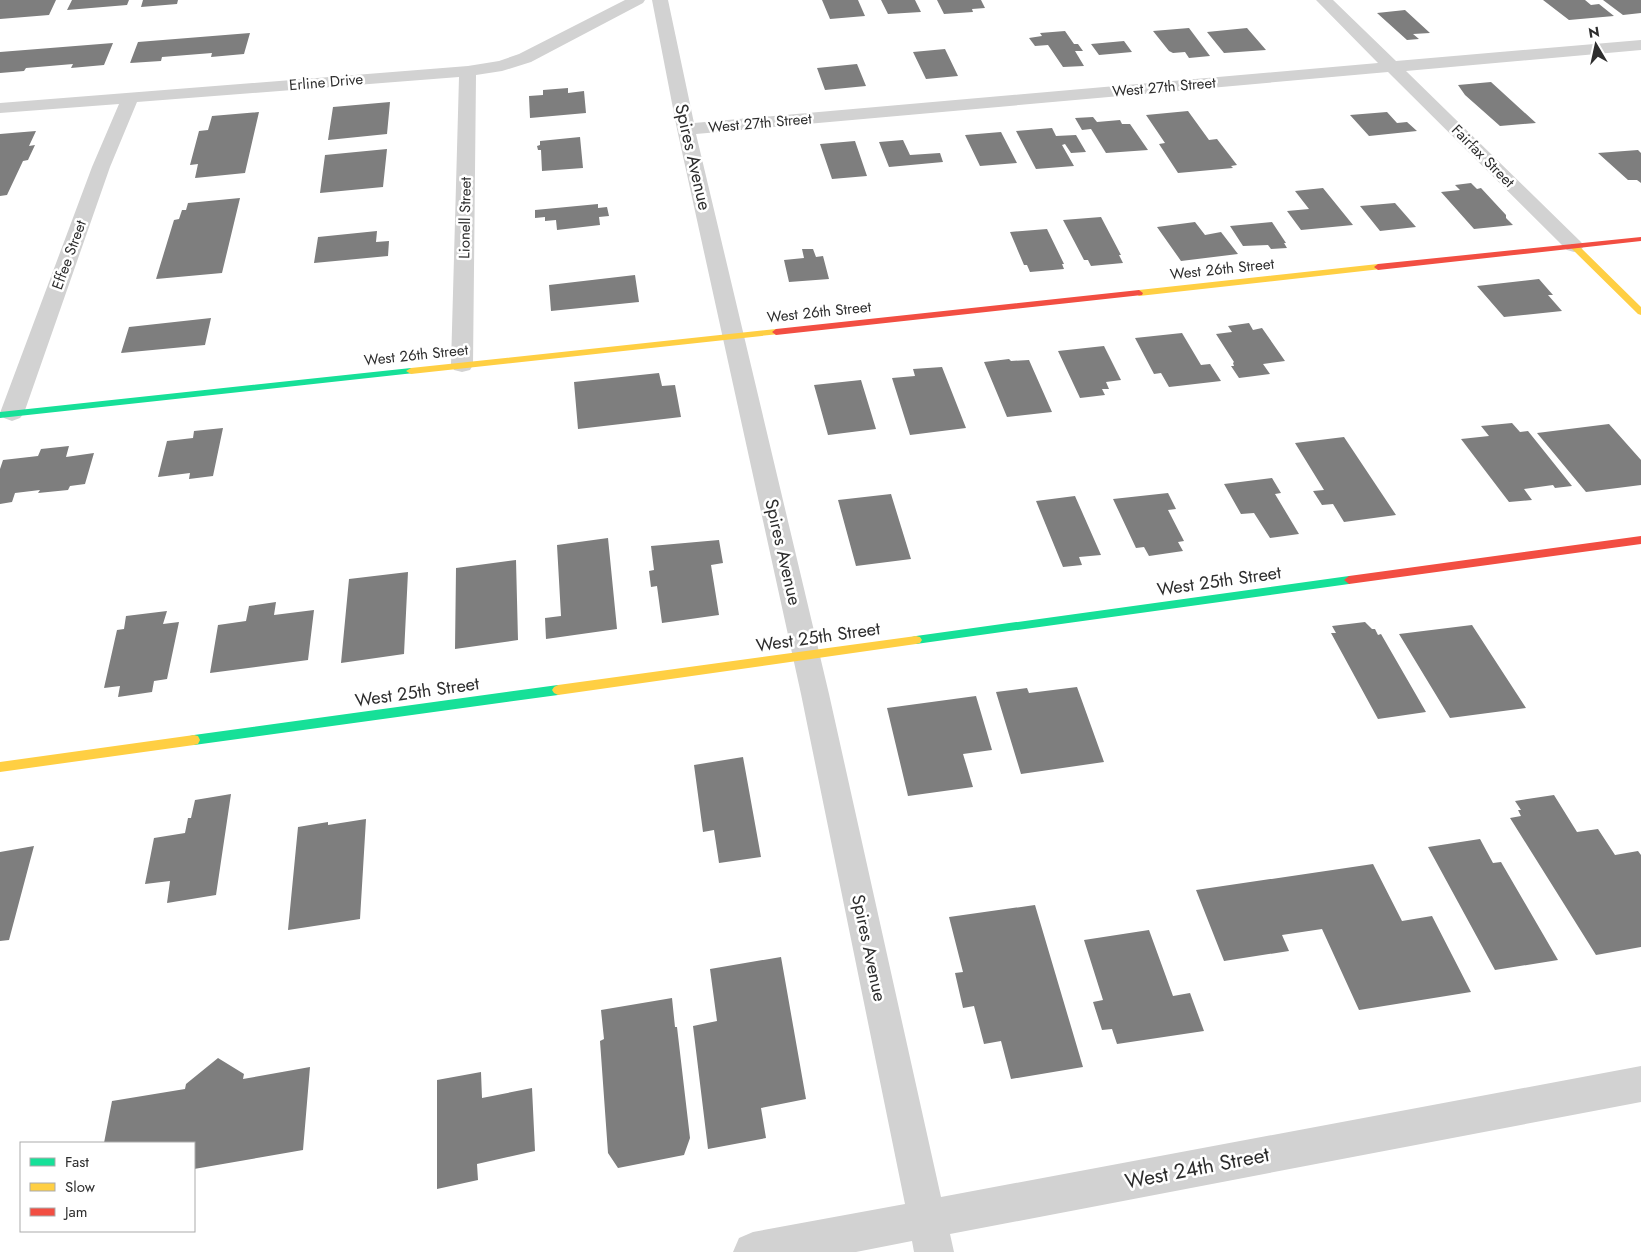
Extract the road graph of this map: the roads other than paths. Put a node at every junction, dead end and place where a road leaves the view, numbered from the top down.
1 (638, 0) edge
2 (660, 0) edge
3 (1324, 0) edge
4 (1641, 45) edge
5 (1393, 67) junction
6 (468, 71) junction
7 (130, 98) junction
8 (0, 108) edge
9 (686, 129) junction
10 (1641, 239) edge
11 (1574, 246) junction
12 (1641, 312) edge
13 (734, 336) junction
14 (462, 365) junction
15 (6, 414) edge
16 (1641, 540) edge
17 (806, 656) junction
18 (0, 767) edge
19 (1641, 1084) edge
20 (931, 1235) edge
21 (753, 1252) edge

1 - 6 street, Erline Drive
2 - 9 street, Spires Avenue
3 - 5 street, Fairfax Street
4 - 5 street, West 27th Street
5 - 9 street, West 27th Street
5 - 11 street, Fairfax Street
6 - 7 street, Erline Drive
6 - 14 street, Lionell Street
7 - 8 street, Erline Drive
7 - 15 street, Effee Street
9 - 13 street, Spires Avenue
10 - 11 main road, West 26th Street
11 - 12 main road, Fairfax Street
11 - 13 main road, West 26th Street
13 - 14 main road, West 26th Street
13 - 17 street, Spires Avenue
14 - 15 main road, West 26th Street
16 - 17 main road, West 25th Street
17 - 18 main road, West 25th Street
17 - 20 street, Spires Avenue
19 - 20 street, West 24th Street
20 - 21 street, West 24th Street

